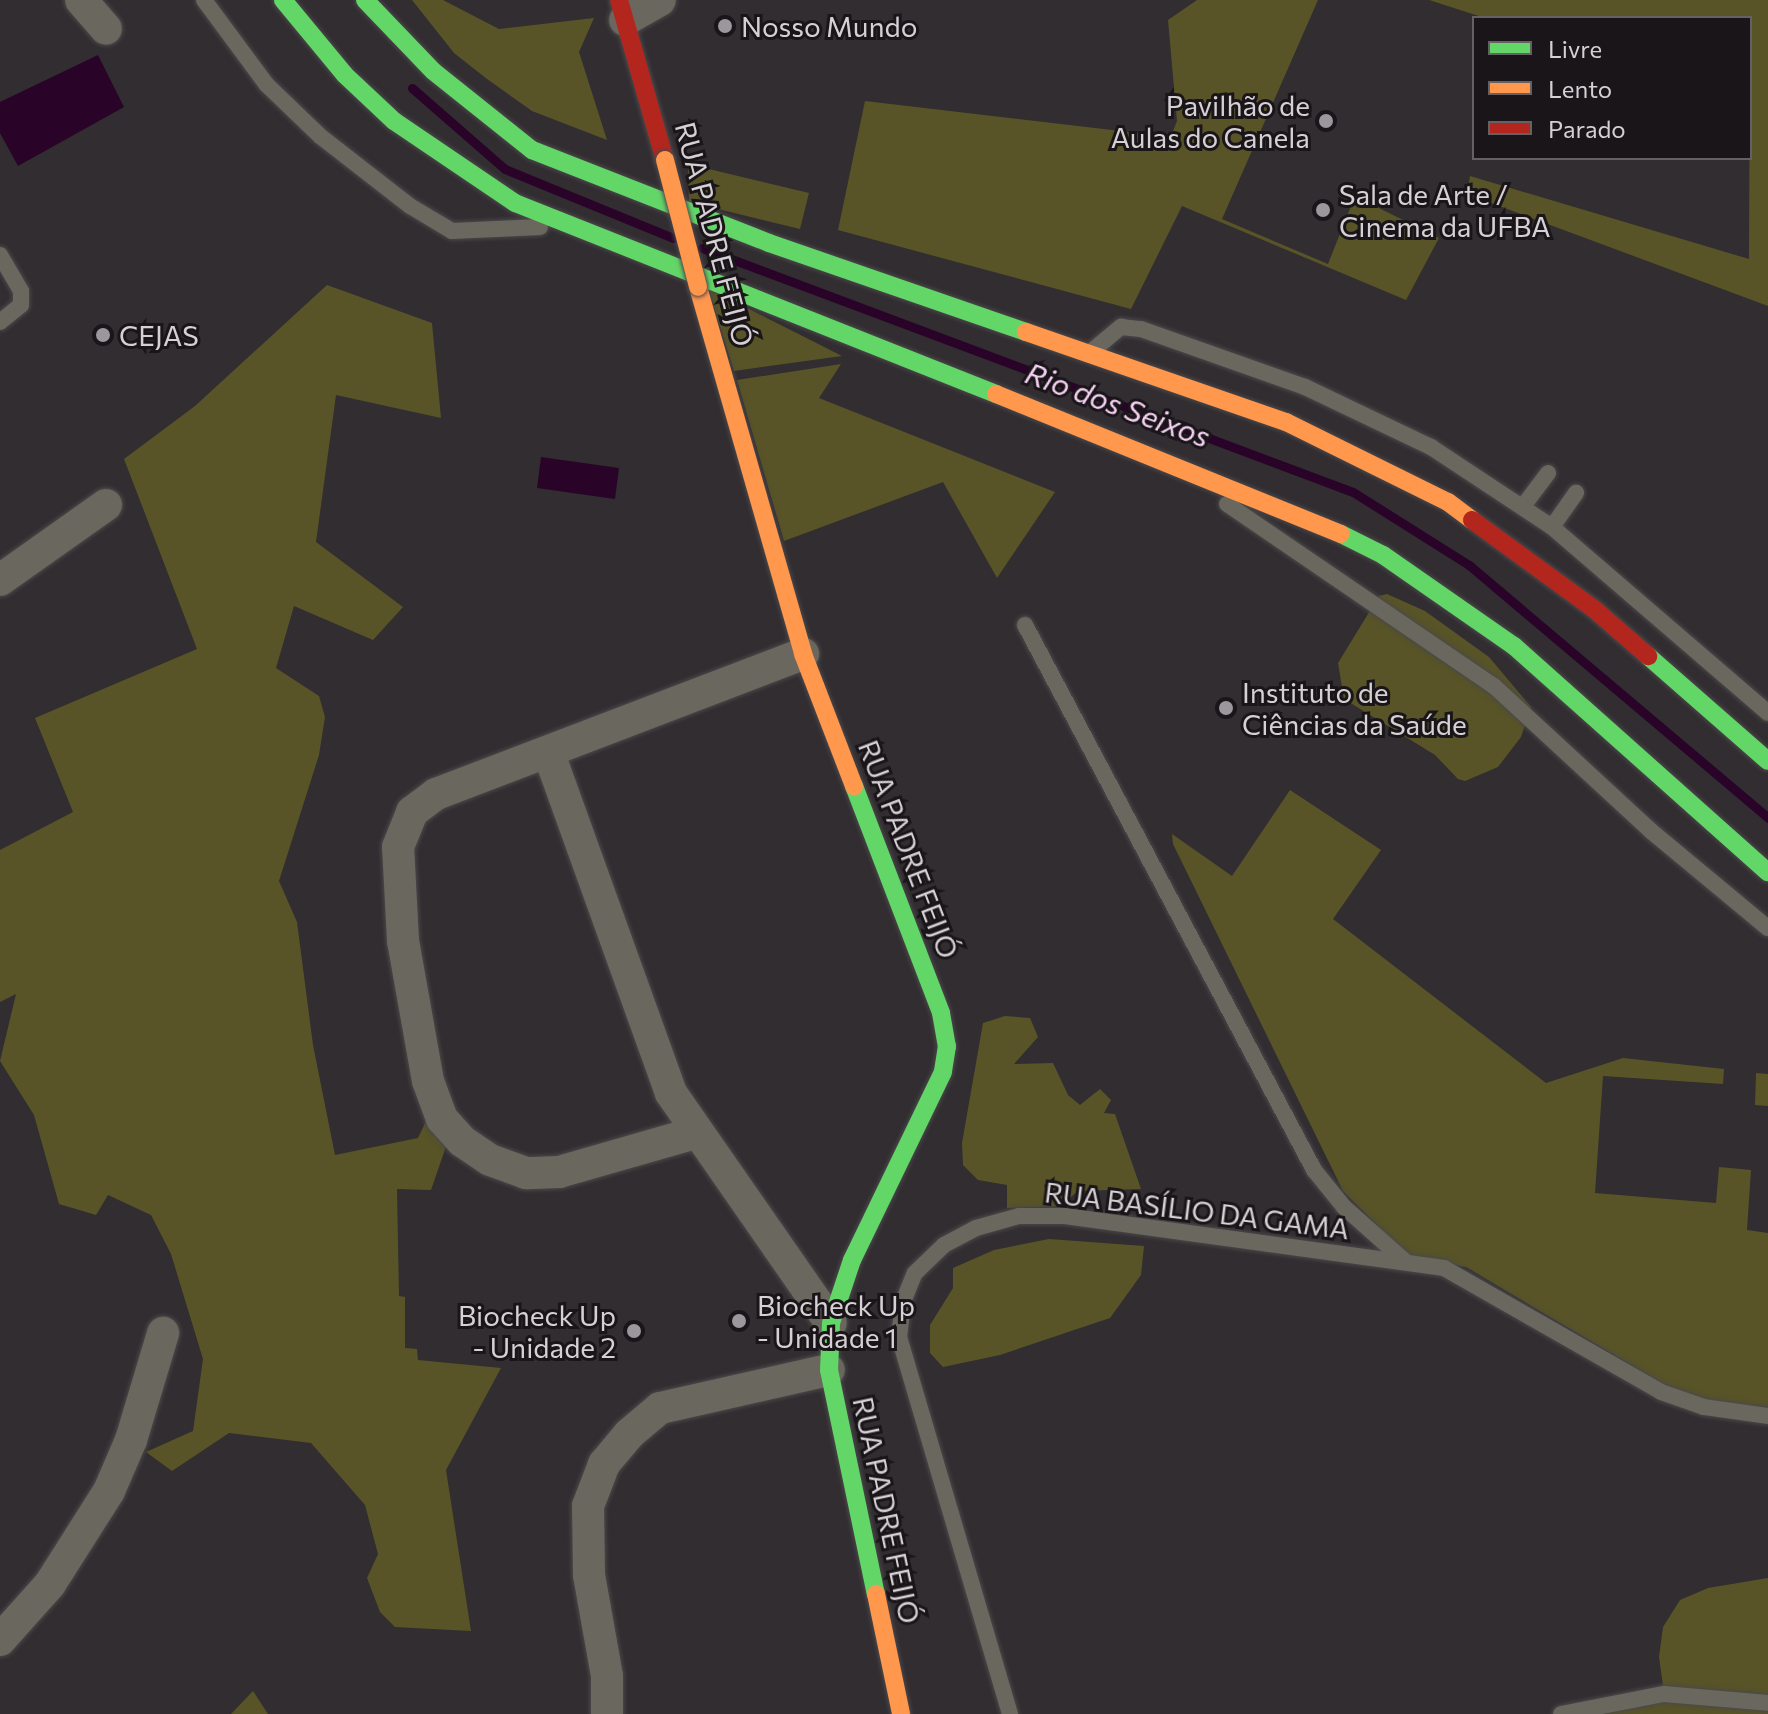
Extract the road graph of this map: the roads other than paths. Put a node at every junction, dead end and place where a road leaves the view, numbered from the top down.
1 (81, 0) edge
2 (204, 0) edge
3 (283, 0) edge
4 (301, 0) edge
5 (365, 0) edge
6 (387, 0) edge
7 (660, 0) edge
8 (622, 10) edge
9 (106, 29) dead end
10 (422, 61) junction
11 (345, 75) junction
12 (566, 224) junction
13 (0, 255) edge
14 (0, 322) edge
15 (1090, 354) junction
16 (1163, 460) junction
17 (1548, 473) dead end
18 (1576, 493) dead end
19 (106, 505) dead end
20 (1524, 505) junction
21 (1552, 527) junction
22 (0, 580) edge
23 (1025, 625) dead end
24 (803, 654) junction
25 (1768, 713) edge
26 (549, 754) junction
27 (1768, 761) edge
28 (1768, 872) edge
29 (1768, 928) edge
30 (695, 1133) junction
31 (1409, 1264) junction
32 (831, 1323) junction
33 (163, 1333) dead end
34 (829, 1370) junction
35 (1768, 1416) edge
36 (0, 1640) edge
37 (1768, 1703) edge
38 (1737, 1706) edge
39 (607, 1714) edge
40 (901, 1714) edge
41 (1010, 1714) edge
42 (1561, 1714) edge

1 - 9 street
2 - 12 lane
3 - 11 main road
4 - 11 main road
5 - 10 main road
6 - 10 main road
7 - 8 street
8 - 24 main road, RUA PADRE FEIJÓ, bridge
10 - 15 main road
11 - 12 main road
12 - 16 main road
13 - 14 lane
15 - 20 lane
15 - 27 main road
16 - 28 main road
16 - 29 lane
17 - 20 lane
18 - 21 lane
19 - 22 street
20 - 21 lane
21 - 25 lane
23 - 31 lane
24 - 26 street
24 - 32 main road, RUA PADRE FEIJÓ
26 - 30 street
26 - 30 street
30 - 32 street
31 - 35 lane, RUA BASÍLIO DA GAMA
31 - 41 lane, RUA BASÍLIO DA GAMA
32 - 34 main road, RUA PADRE FEIJÓ
33 - 36 street
34 - 39 street
34 - 40 main road, RUA PADRE FEIJÓ
37 - 38 lane
38 - 42 lane

